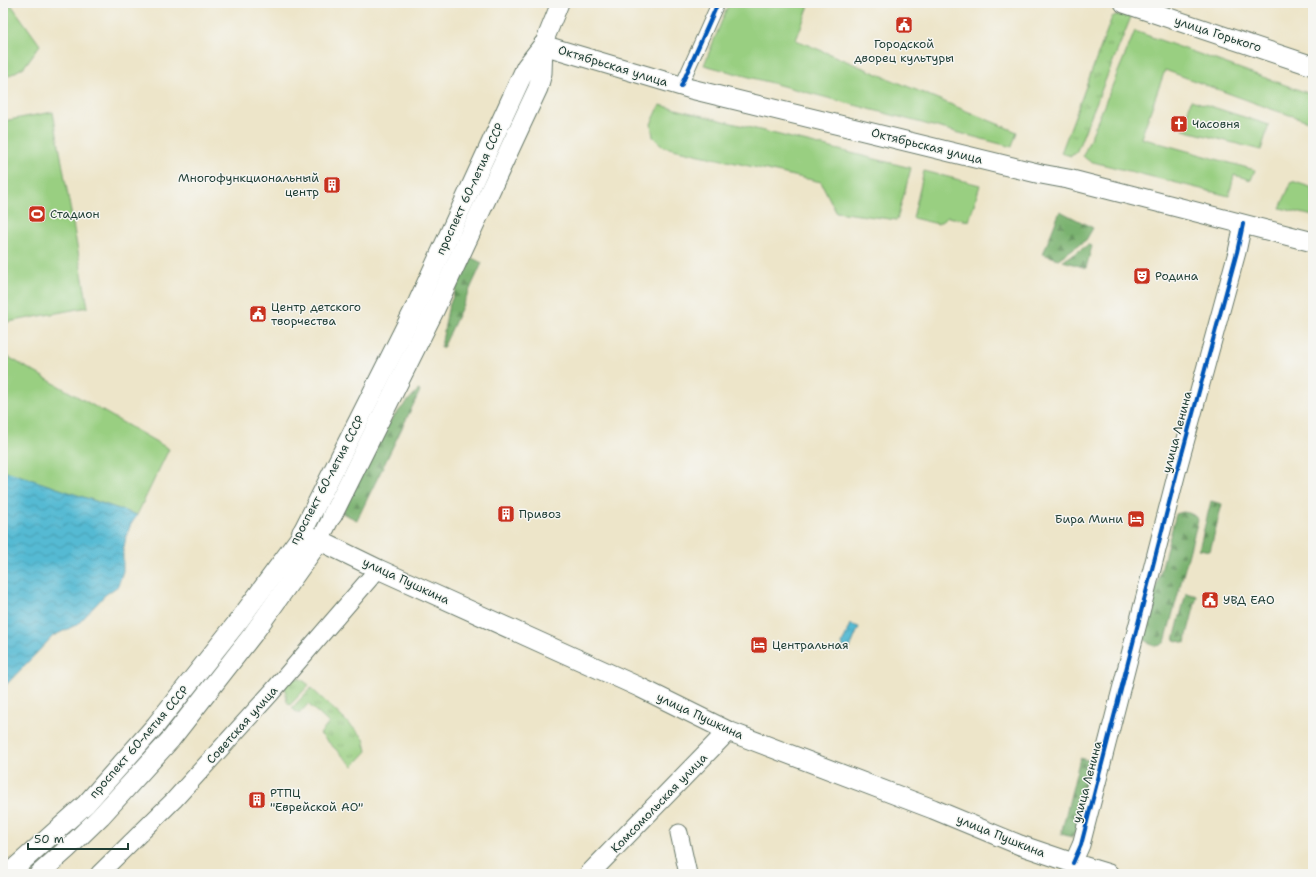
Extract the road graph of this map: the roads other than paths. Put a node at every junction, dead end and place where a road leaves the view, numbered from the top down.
1 (560, 3) edge
2 (718, 3) edge
3 (1124, 3) edge
4 (543, 45) junction
5 (1313, 66) edge
6 (681, 86) junction
7 (1243, 224) junction
8 (1313, 242) edge
9 (332, 516) joint
10 (302, 532) junction
11 (320, 540) junction
12 (378, 569) junction
13 (728, 732) junction
14 (680, 833) dead end
15 (1073, 863) junction
16 (8, 874) edge
17 (39, 874) edge
18 (99, 874) edge
19 (589, 874) edge
20 (688, 874) edge
21 (1109, 874) edge

1 - 4 street, проспект 60-летия СССР
2 - 6 street
3 - 5 main road, улица Горького
4 - 6 main road, Октябрьская улица
4 - 9 main road, проспект 60-летия СССР
4 - 10 main road, проспект 60-летия СССР
6 - 7 main road, Октябрьская улица
7 - 8 main road, Октябрьская улица
7 - 15 street, улица Ленина
9 - 11 street, проспект 60-летия СССР
10 - 11 main road, улица Пушкина
10 - 16 main road, проспект 60-летия СССР
11 - 12 main road, улица Пушкина
11 - 17 main road, проспект 60-летия СССР
12 - 13 main road, улица Пушкина
12 - 18 street, Советская улица
13 - 15 main road, улица Пушкина
13 - 19 main road, Комсомольская улица
14 - 20 street
15 - 21 main road, улица Пушкина

